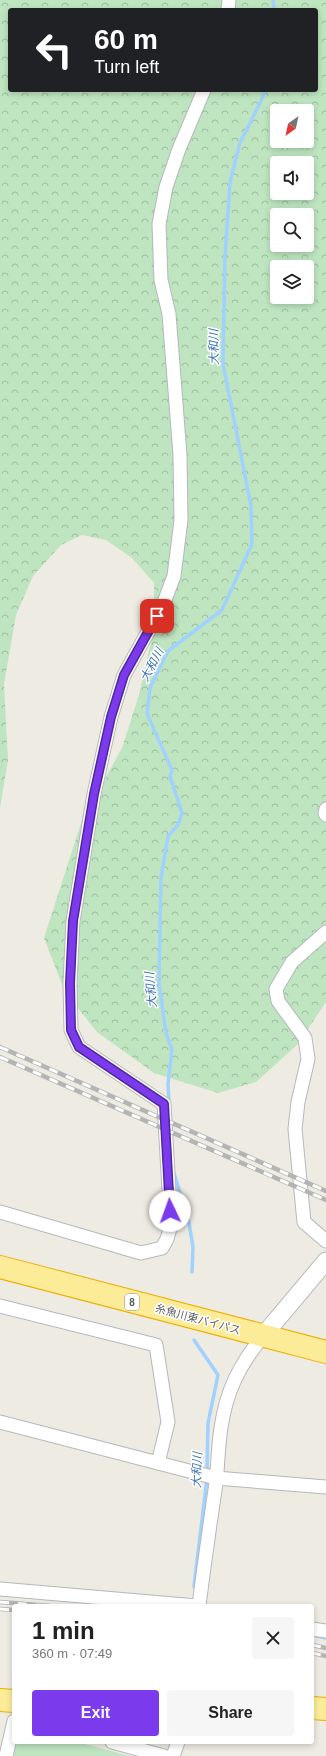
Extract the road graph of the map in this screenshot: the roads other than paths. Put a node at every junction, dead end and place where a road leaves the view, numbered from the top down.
1 (203, 92) edge
2 (326, 809) edge
3 (326, 815) edge
4 (326, 932) edge
5 (0, 1212) edge
6 (326, 1241) edge
7 (326, 1261) edge
8 (0, 1267) edge
9 (0, 1306) edge
10 (263, 1336) junction
11 (326, 1352) edge
12 (0, 1422) edge
13 (158, 1463) junction
14 (216, 1478) junction
15 (326, 1488) edge
16 (0, 1589) edge
17 (175, 1604) edge
18 (198, 1604) edge
19 (314, 1629) edge
20 (326, 1632) edge
21 (0, 1700) edge
22 (12, 1701) edge
23 (314, 1708) edge
24 (326, 1709) edge
25 (12, 1730) edge
26 (119, 1744) edge
27 (177, 1744) edge
28 (6, 1756) edge
29 (164, 1756) edge
30 (173, 1756) edge

1 - 5 street
2 - 3 street
4 - 6 street
7 - 10 street
8 - 10 highway, 糸魚川東バイパス / 8
9 - 13 street
10 - 11 highway, 糸魚川東バイパス / 8
10 - 14 street
12 - 13 street
13 - 14 street
14 - 15 street
14 - 18 street
16 - 17 street
19 - 20 street
21 - 22 highway
23 - 24 highway
25 - 28 street
26 - 29 street
27 - 30 street

